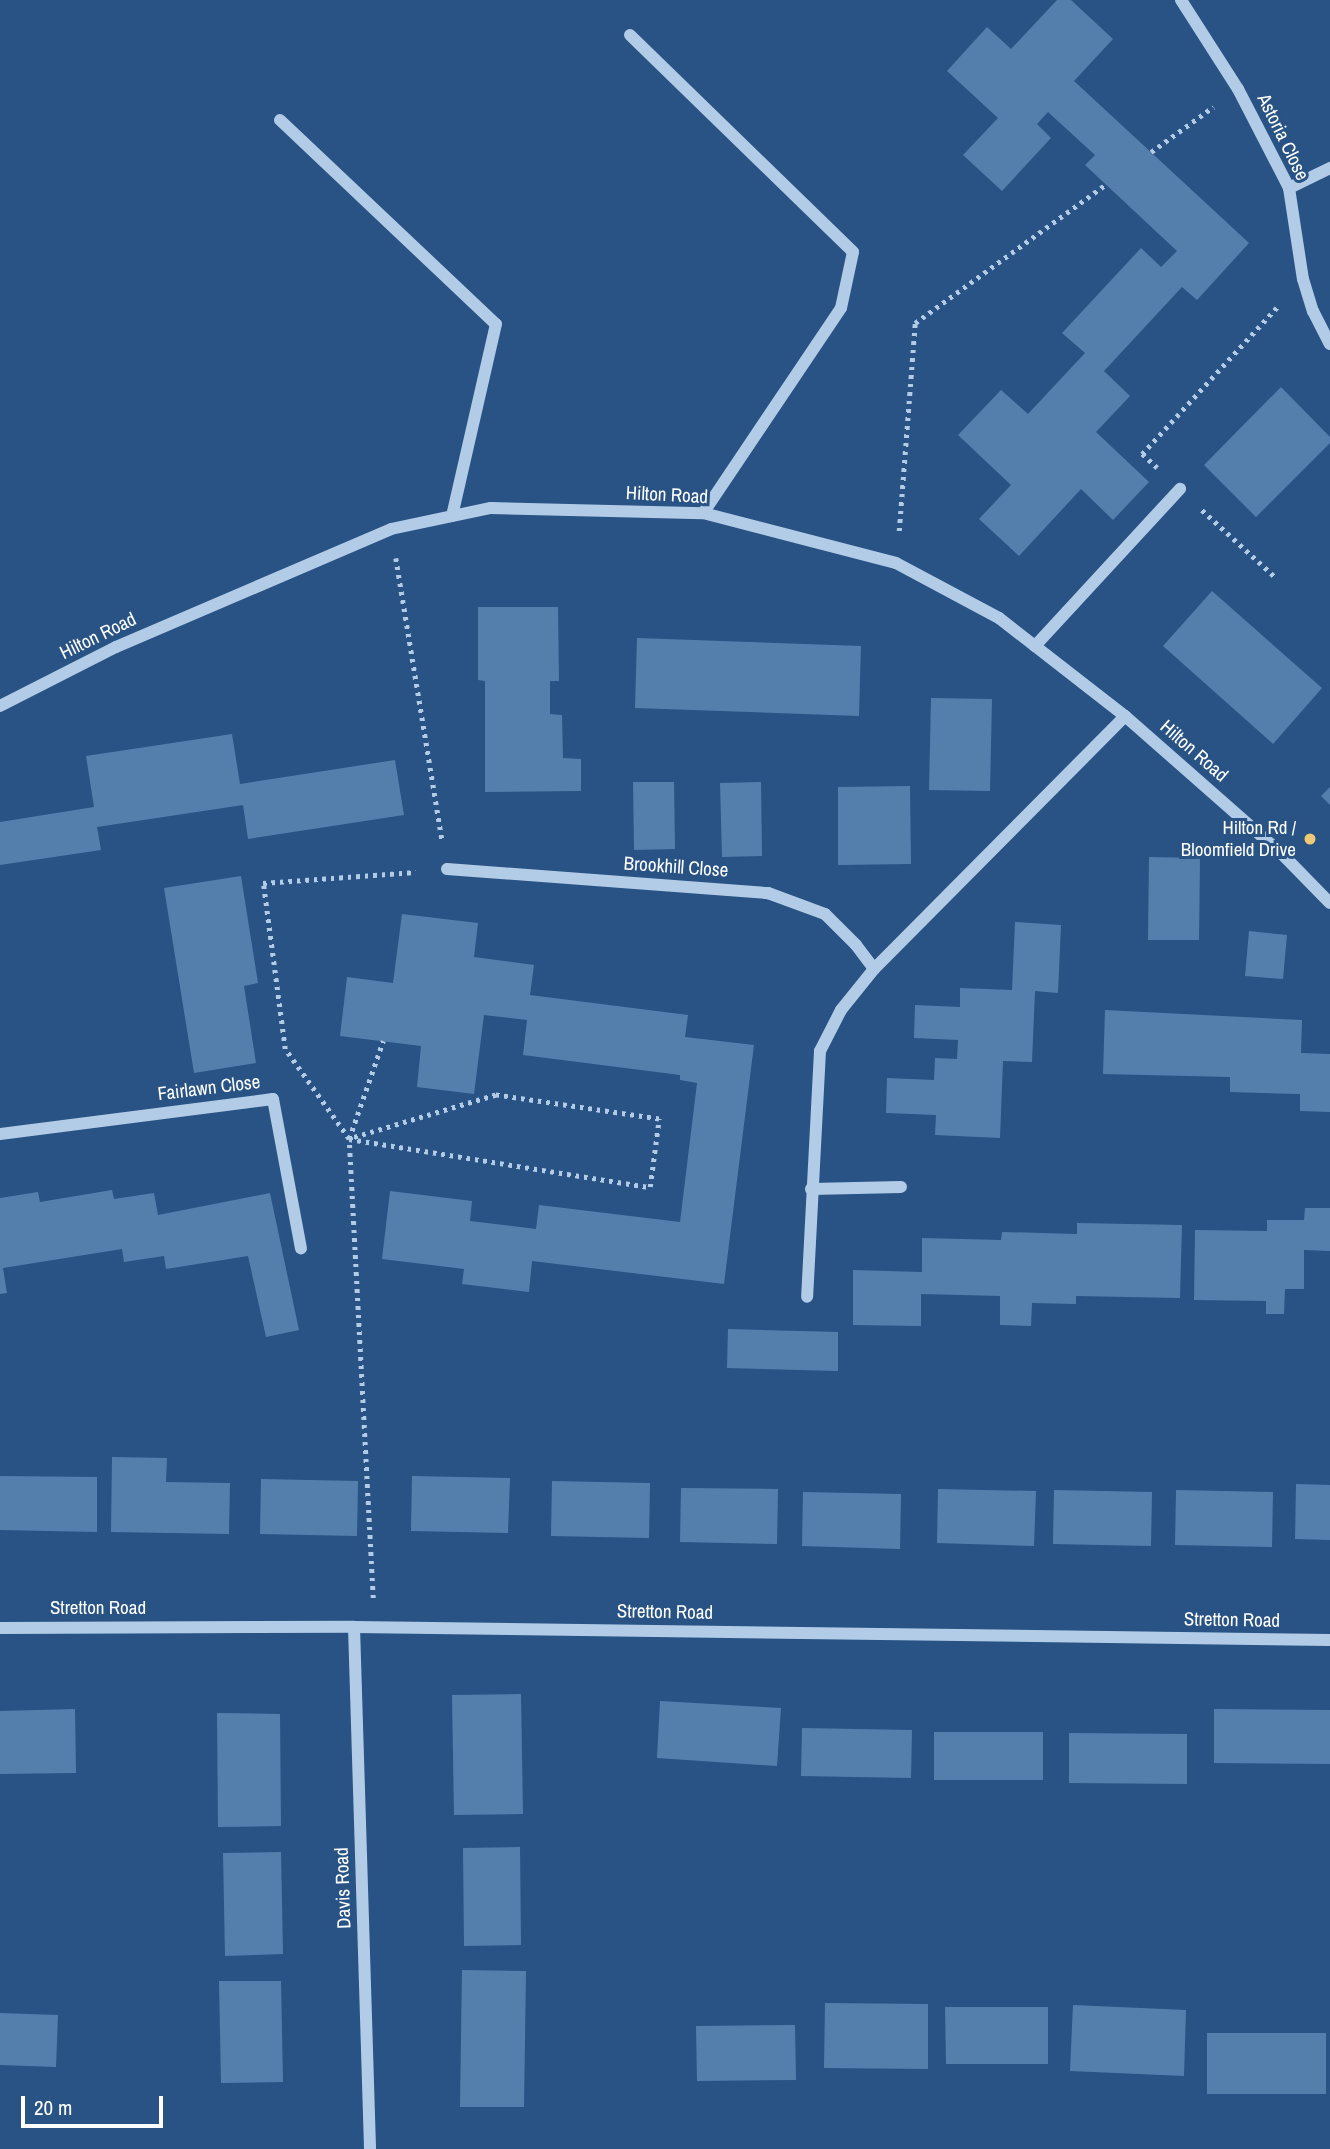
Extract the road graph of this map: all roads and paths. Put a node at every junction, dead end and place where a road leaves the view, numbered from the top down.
1 (1181, 0) edge
2 (629, 35) dead end
3 (1238, 89) junction
4 (280, 120) dead end
5 (1151, 152) dead end
6 (1330, 168) edge
7 (1106, 184) dead end
8 (1289, 188) junction
9 (1303, 279) junction
10 (1330, 344) edge
11 (1180, 489) junction
12 (703, 513) junction
13 (452, 516) junction
14 (391, 529) junction
15 (896, 563) junction
16 (1275, 577) dead end
17 (1035, 646) junction
18 (0, 706) edge
19 (1125, 716) junction
20 (447, 869) junction
21 (1330, 903) edge
22 (874, 969) junction
23 (383, 1041) dead end
24 (0, 1134) edge
25 (349, 1139) junction
26 (901, 1188) dead end
27 (811, 1189) junction
28 (301, 1248) dead end
29 (807, 1297) dead end
30 (354, 1627) junction
31 (375, 1627) junction
32 (0, 1628) edge
33 (1330, 1640) edge
34 (370, 2149) edge

1 - 3 street, Astoria Close
2 - 12 street
3 - 5 path
3 - 8 street, Astoria Close
4 - 13 street
6 - 8 street
7 - 15 path
8 - 9 street, Astoria Close
9 - 10 street, Astoria Close
9 - 11 path
11 - 16 path
11 - 17 street
12 - 13 street, Hilton Road
12 - 15 street, Hilton Road
13 - 14 street, Hilton Road
14 - 18 street, Hilton Road
14 - 20 path
15 - 17 street, Hilton Road
17 - 19 street, Hilton Road
19 - 21 street, Hilton Road
19 - 22 street
20 - 22 street, Brookhill Close
20 - 25 path
22 - 27 street
23 - 25 path
24 - 28 street, Fairlawn Close
25 - 25 path
25 - 31 path
26 - 27 street
27 - 29 street
30 - 31 street, Stretton Road
30 - 32 street, Stretton Road
30 - 34 street, Davis Road
31 - 33 street, Stretton Road

